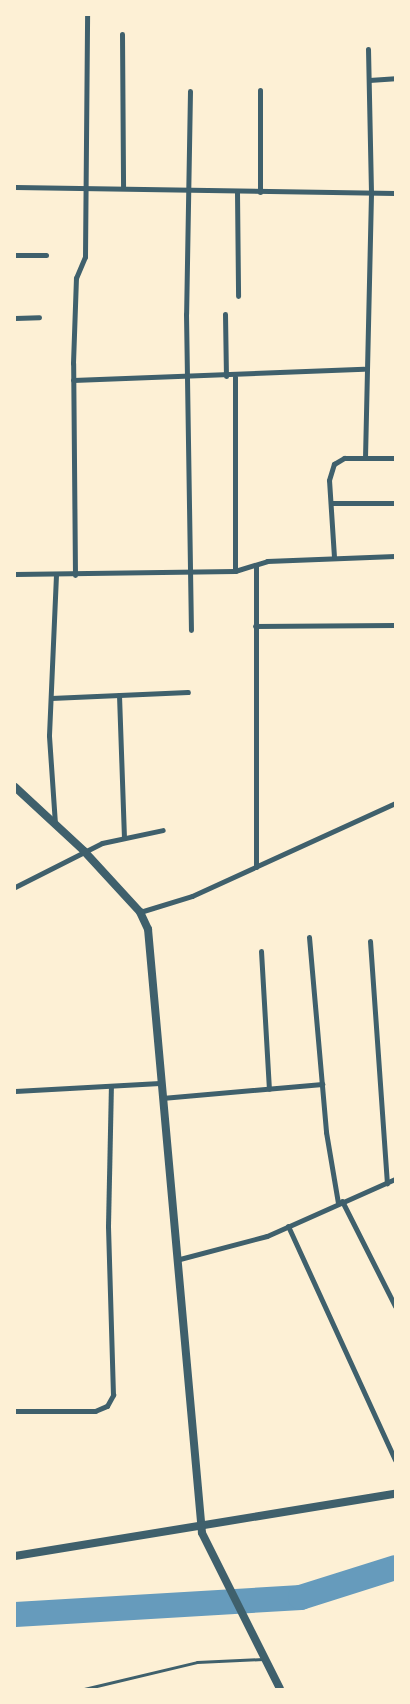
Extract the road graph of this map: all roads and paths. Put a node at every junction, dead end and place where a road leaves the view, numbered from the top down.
1 (87, 15) edge
2 (122, 34) dead end
3 (368, 49) dead end
4 (395, 78) edge
5 (369, 80) junction
6 (260, 90) dead end
7 (190, 91) dead end
8 (15, 186) edge
9 (85, 187) junction
10 (123, 188) junction
11 (191, 191) junction
12 (237, 192) junction
13 (260, 192) junction
14 (371, 192) junction
15 (395, 193) edge
16 (15, 255) edge
17 (46, 255) dead end
18 (238, 296) dead end
19 (225, 314) dead end
20 (39, 317) dead end
21 (15, 318) edge
22 (364, 369) junction
23 (226, 376) junction
24 (235, 376) junction
25 (186, 377) junction
26 (73, 380) junction
27 (365, 458) junction
28 (395, 458) edge
29 (331, 503) junction
30 (395, 503) edge
31 (395, 556) edge
32 (334, 557) junction
33 (256, 566) junction
34 (235, 571) junction
35 (190, 572) junction
36 (15, 574) edge
37 (56, 575) junction
38 (75, 575) junction
39 (395, 625) edge
40 (255, 626) junction
41 (191, 630) dead end
42 (188, 692) dead end
43 (119, 695) junction
44 (51, 698) junction
45 (16, 789) edge
46 (395, 803) edge
47 (55, 826) junction
48 (163, 830) dead end
49 (124, 837) junction
50 (84, 851) junction
51 (256, 867) junction
52 (15, 887) edge
53 (140, 912) junction
54 (309, 937) dead end
55 (370, 941) dead end
56 (261, 951) dead end
57 (160, 1083) junction
58 (322, 1084) junction
59 (111, 1086) junction
60 (269, 1089) junction
61 (15, 1091) edge
62 (162, 1098) junction
63 (395, 1179) edge
64 (387, 1183) junction
65 (340, 1202) junction
66 (288, 1226) junction
67 (176, 1260) junction
68 (395, 1306) edge
69 (15, 1411) edge
70 (395, 1460) edge
71 (395, 1494) edge
72 (200, 1523) junction
73 (15, 1556) edge
74 (264, 1659) junction
75 (84, 1689) edge
76 (280, 1689) edge

1 - 9 street
2 - 10 street
3 - 5 street
4 - 5 street
5 - 14 street
6 - 13 street
7 - 11 street
8 - 9 street
9 - 10 street
9 - 26 street
10 - 11 street
11 - 12 street
11 - 25 street
12 - 13 street
12 - 18 street
13 - 14 street
14 - 15 street
14 - 22 street
16 - 17 street
19 - 23 street
20 - 21 street
22 - 24 street
22 - 27 street
23 - 24 street
23 - 25 street
24 - 34 street
25 - 26 street
25 - 35 street
26 - 38 street
27 - 28 street
27 - 29 street
29 - 30 street
29 - 32 street
31 - 32 street
32 - 33 street
33 - 34 street
33 - 40 street
34 - 35 street
35 - 38 street
35 - 41 street
36 - 37 street
37 - 38 street
37 - 44 street
39 - 40 street
40 - 51 street
42 - 43 street
43 - 44 street
43 - 49 street
44 - 47 street
45 - 47 street
46 - 51 street
47 - 50 street
48 - 49 street
49 - 50 street
50 - 52 street
50 - 53 street
51 - 53 street
53 - 57 street
54 - 58 street
55 - 64 street
56 - 60 street
57 - 59 street
57 - 62 street
58 - 60 street
58 - 65 street
59 - 61 street
59 - 69 street
60 - 62 street
62 - 67 street
63 - 64 street
64 - 65 street
65 - 66 street
65 - 68 street
66 - 67 street
66 - 70 street
67 - 72 street
71 - 72 street
72 - 73 street
72 - 74 street
74 - 75 lane
74 - 76 street

